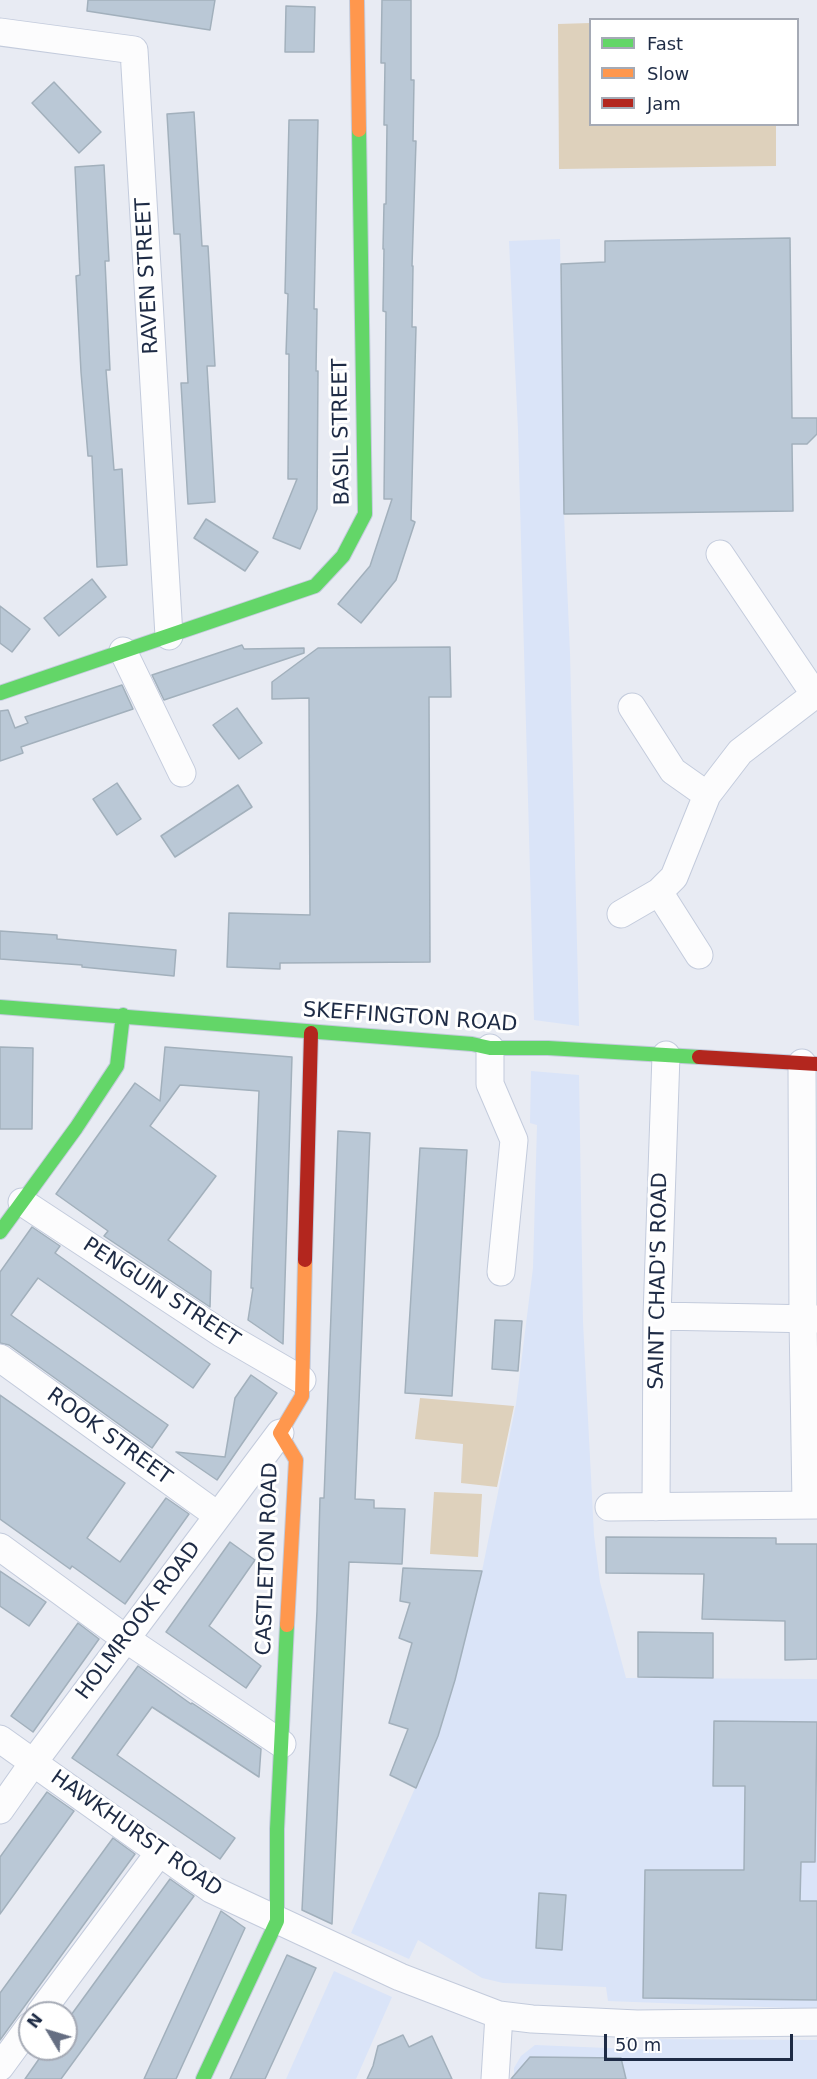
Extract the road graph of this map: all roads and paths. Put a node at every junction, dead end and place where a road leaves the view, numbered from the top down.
1 (357, 0) edge
2 (0, 32) edge
3 (720, 554) dead end
4 (169, 636) junction
5 (123, 651) junction
6 (0, 693) edge
7 (816, 694) edge
8 (632, 707) dead end
9 (182, 773) dead end
10 (706, 795) junction
11 (659, 892) junction
12 (621, 914) dead end
13 (699, 955) dead end
14 (0, 1007) edge
15 (123, 1015) junction
16 (311, 1033) junction
17 (490, 1048) junction
18 (666, 1055) junction
19 (809, 1063) edge
20 (22, 1202) junction
21 (0, 1232) edge
22 (501, 1272) dead end
23 (657, 1316) junction
24 (810, 1318) edge
25 (0, 1358) edge
26 (302, 1380) junction
27 (280, 1433) junction
28 (812, 1505) edge
29 (609, 1507) dead end
30 (656, 1507) junction
31 (217, 1515) junction
32 (0, 1547) edge
33 (126, 1640) junction
34 (0, 1739) edge
35 (282, 1744) junction
36 (33, 1763) junction
37 (0, 1810) edge
38 (159, 1853) junction
39 (277, 1921) junction
40 (49, 2001) edge
41 (499, 2015) junction
42 (817, 2022) edge
43 (18, 2042) edge
44 (0, 2067) edge
45 (203, 2079) edge
46 (495, 2079) edge

1 - 4 street, BASIL STREET
2 - 4 street, RAVEN STREET
3 - 7 street
4 - 5 street, BASIL STREET
5 - 6 street, BASIL STREET
5 - 9 street
7 - 10 street
8 - 10 street
10 - 11 street
11 - 12 street
11 - 13 street
14 - 15 street, SKEFFINGTON ROAD
15 - 16 street, SKEFFINGTON ROAD
15 - 20 street
16 - 17 street, SKEFFINGTON ROAD
16 - 26 street, CASTLETON ROAD
17 - 18 street, SKEFFINGTON ROAD
17 - 22 street
18 - 19 street, SKEFFINGTON ROAD
18 - 23 street, SAINT CHAD'S ROAD
19 - 24 street
20 - 21 street
20 - 26 street, PENGUIN STREET
23 - 24 street
23 - 30 street, SAINT CHAD'S ROAD
24 - 28 street
25 - 31 street, ROOK STREET
26 - 27 street, CASTLETON ROAD
27 - 31 street, HOLMROOK ROAD
27 - 35 street, CASTLETON ROAD
28 - 30 street
29 - 30 street
31 - 33 street, HOLMROOK ROAD
32 - 33 street
33 - 35 street
33 - 36 street, HOLMROOK ROAD
34 - 36 street, HAWKHURST ROAD
35 - 39 street, CASTLETON ROAD
36 - 37 street, HOLMROOK ROAD
36 - 38 street, HAWKHURST ROAD
38 - 39 street, HAWKHURST ROAD
38 - 40 street
39 - 41 street, HAWKHURST ROAD
39 - 45 street, CASTLETON ROAD
41 - 42 street, HAWKHURST ROAD
41 - 46 street
43 - 44 street

